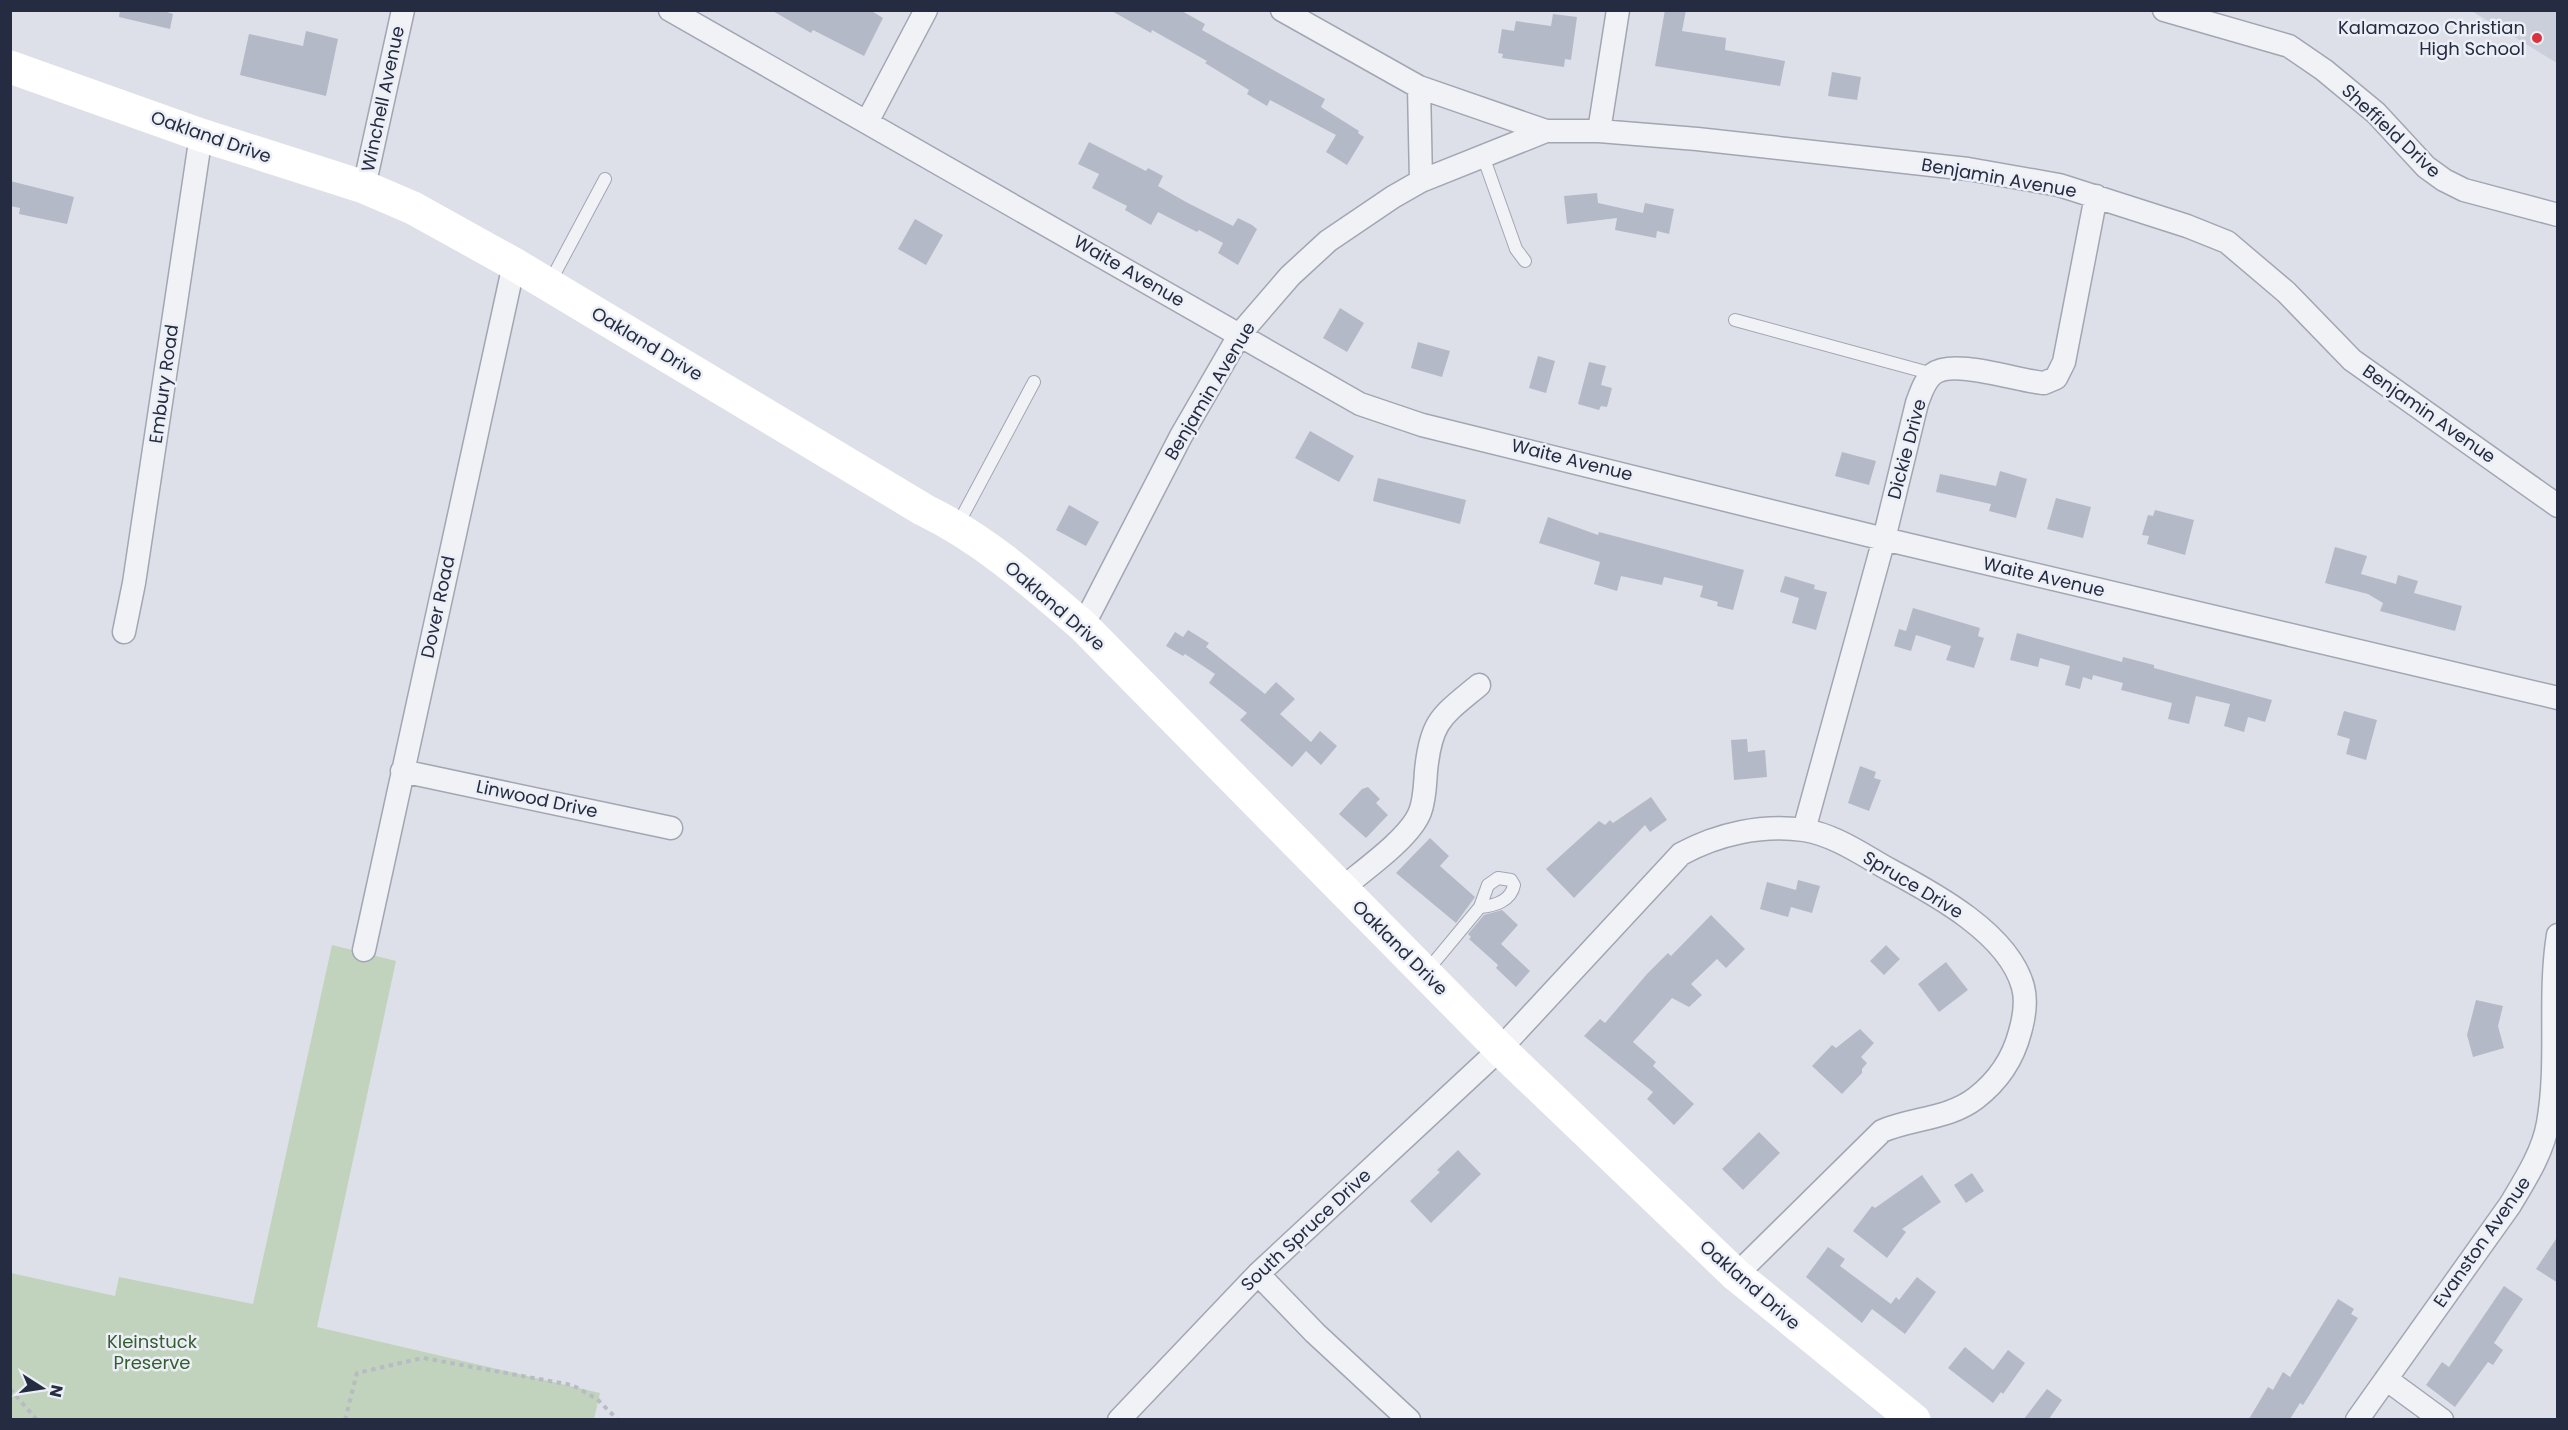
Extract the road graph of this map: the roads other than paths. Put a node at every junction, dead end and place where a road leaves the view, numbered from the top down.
1 (403, 10) edge
2 (670, 10) edge
3 (926, 10) edge
4 (1282, 10) edge
5 (1618, 10) edge
6 (2164, 10) edge
7 (10, 67) edge
8 (1419, 87) junction
9 (867, 122) junction
10 (1546, 131) junction
11 (1599, 131) junction
12 (201, 135) junction
13 (1483, 156) junction
14 (605, 179) dead end
15 (1421, 181) junction
16 (364, 187) junction
17 (2096, 196) junction
18 (2558, 215) edge
19 (1525, 261) dead end
20 (514, 264) junction
21 (549, 285) junction
22 (1735, 320) dead end
23 (1240, 334) junction
24 (1933, 374) junction
25 (1034, 382) dead end
26 (2558, 506) edge
27 (957, 526) junction
28 (1884, 539) junction
29 (1083, 626) junction
30 (124, 632) dead end
31 (1479, 685) dead end
32 (2558, 698) edge
33 (402, 771) junction
34 (671, 828) dead end
35 (1804, 830) junction
36 (1341, 889) junction
37 (1480, 907) dead end
38 (2558, 935) edge
39 (364, 950) dead end
40 (1425, 973) junction
41 (1500, 1049) junction
42 (1258, 1274) junction
43 (1736, 1275) junction
44 (2385, 1379) junction
45 (1119, 1419) edge
46 (1409, 1419) edge
47 (1914, 1419) edge
48 (2358, 1419) edge
49 (2442, 1419) edge

1 - 16 street, Winchell Avenue
2 - 9 street, Waite Avenue
3 - 9 street
4 - 8 street
5 - 11 street
6 - 18 street, Sheffield Drive
7 - 12 main road, Oakland Drive
8 - 10 street
8 - 15 street
9 - 23 street, Waite Avenue
10 - 11 street, Benjamin Avenue
10 - 13 street, Benjamin Avenue
11 - 17 street, Benjamin Avenue
12 - 16 main road, Oakland Drive
12 - 30 street, Embury Road
13 - 15 street, Benjamin Avenue
13 - 19 lane
14 - 21 lane
15 - 23 street, Benjamin Avenue
16 - 20 main road, Oakland Drive
17 - 24 street
17 - 26 street, Benjamin Avenue
20 - 21 main road, Oakland Drive
20 - 33 street, Dover Road
21 - 27 main road, Oakland Drive
22 - 24 lane
23 - 28 street, Waite Avenue
23 - 29 street, Benjamin Avenue
24 - 28 street, Dickie Drive
25 - 27 lane
27 - 29 main road, Oakland Drive
28 - 32 street, Waite Avenue
28 - 35 street, Dickie Drive
29 - 36 main road, Oakland Drive
31 - 36 street
33 - 34 street, Linwood Drive
33 - 39 street, Dover Road
35 - 41 street, Spruce Drive
35 - 43 street, Spruce Drive
36 - 40 main road, Oakland Drive
37 - 40 lane
38 - 44 street, Evanston Avenue
40 - 41 main road, Oakland Drive
41 - 42 street, South Spruce Drive
41 - 43 main road, Oakland Drive
42 - 45 street, South Spruce Drive
42 - 46 street
43 - 47 main road, Oakland Drive
44 - 48 street, Evanston Avenue
44 - 49 street

